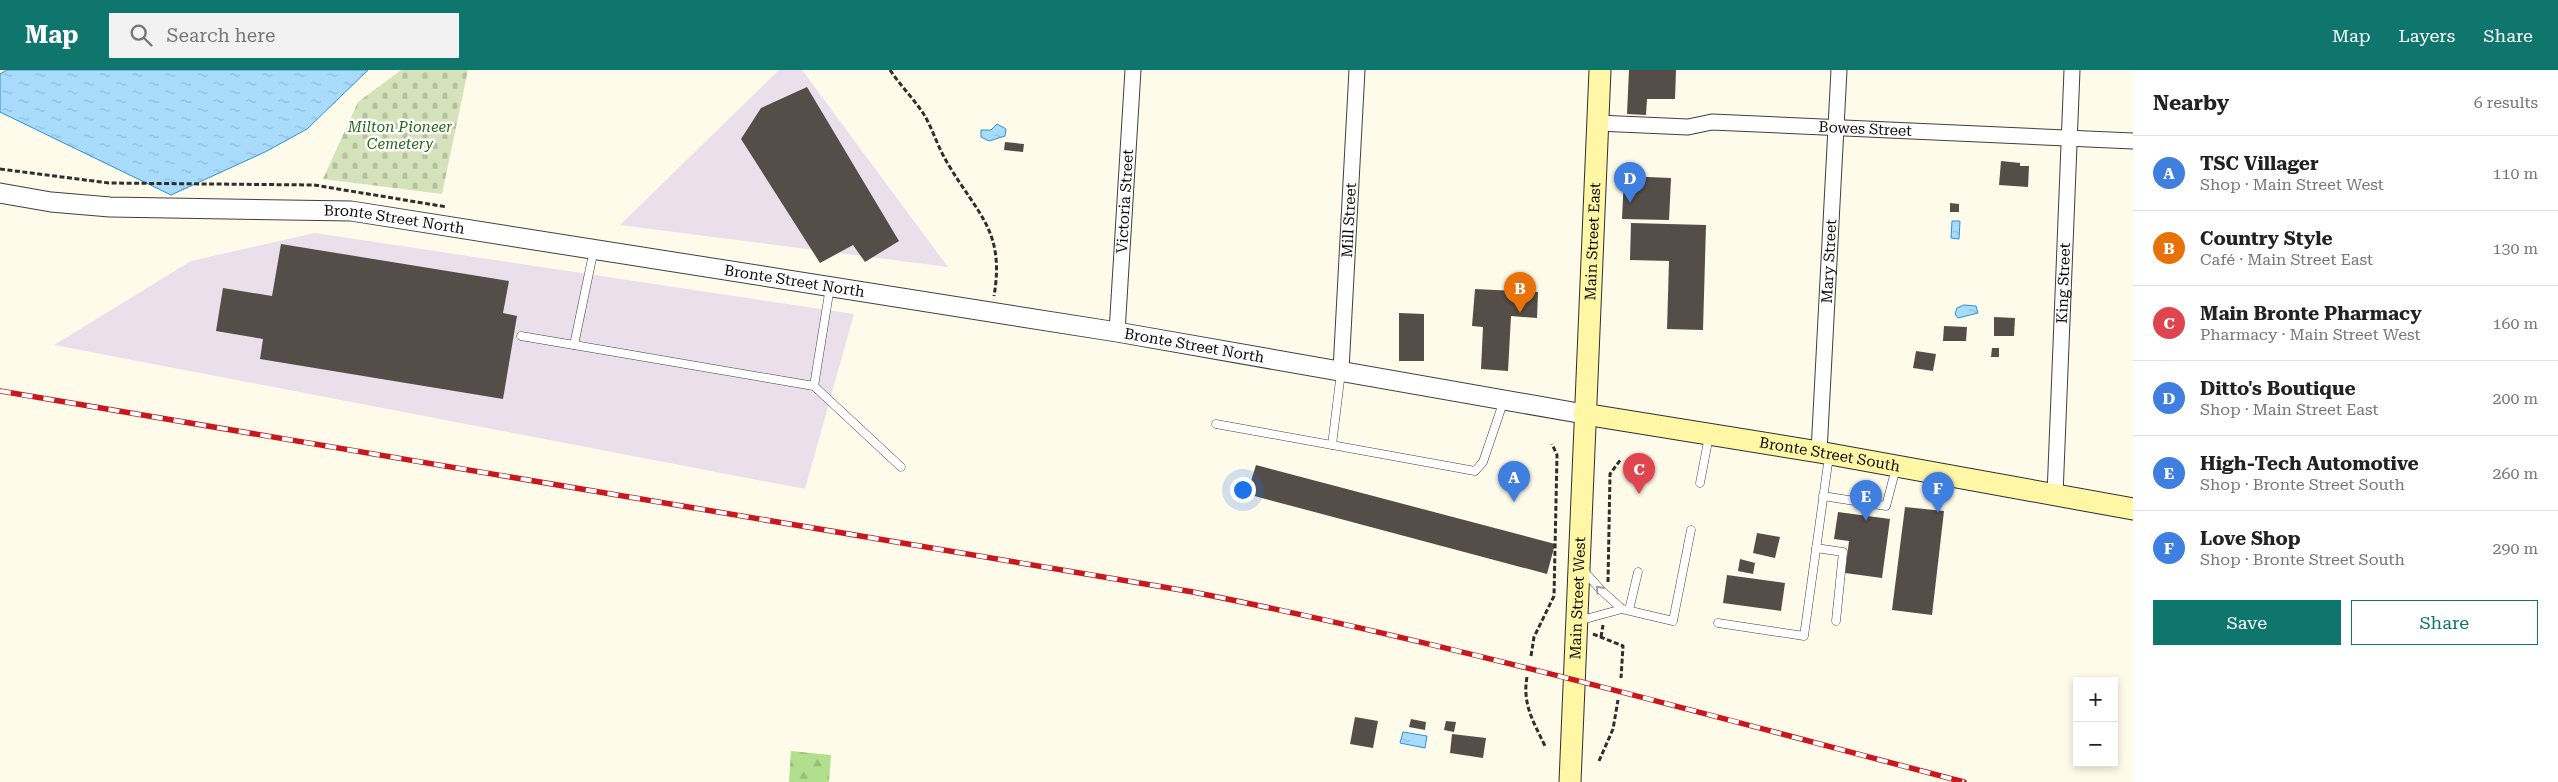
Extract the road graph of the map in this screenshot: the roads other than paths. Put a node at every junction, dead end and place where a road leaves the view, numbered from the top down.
1 (1132, 70) edge
2 (1357, 70) edge
3 (1600, 70) edge
4 (1838, 70) edge
5 (2072, 70) edge
6 (1597, 123) junction
7 (1836, 128) junction
8 (2070, 138) junction
9 (2133, 141) edge
10 (0, 193) edge
11 (594, 249) junction
12 (830, 285) junction
13 (1117, 332) junction
14 (521, 336) dead end
15 (574, 345) junction
16 (1341, 370) junction
17 (814, 386) junction
18 (1504, 400) junction
19 (1584, 414) junction
20 (1216, 424) dead end
21 (1710, 434) junction
22 (1332, 445) junction
23 (1824, 453) junction
24 (1896, 466) junction
25 (900, 467) dead end
26 (1700, 484) dead end
27 (2055, 495) junction
28 (1824, 496) junction
29 (2133, 509) edge
30 (1691, 530) dead end
31 (1816, 548) junction
32 (1580, 565) junction
33 (1638, 572) dead end
34 (1625, 610) junction
35 (1836, 621) dead end
36 (1718, 623) dead end
37 (1577, 625) junction
38 (1570, 782) edge

1 - 13 street, Victoria Street
2 - 16 street, Mill Street
3 - 6 main road, Main Street East
4 - 7 street, Mary Street
5 - 8 street, King Street
6 - 7 street, Bowes Street
6 - 19 main road, Main Street East
7 - 8 street, Bowes Street
7 - 23 street, Mary Street
8 - 9 street, Bowes Street
8 - 27 street, King Street
10 - 11 street, Bronte Street North
11 - 12 street, Bronte Street North
11 - 15 lane
12 - 13 street, Bronte Street North
12 - 17 lane
13 - 16 street, Bronte Street North
14 - 15 lane
15 - 17 lane
16 - 18 street, Bronte Street North
16 - 22 lane
17 - 25 lane
18 - 19 street, Bronte Street North
18 - 22 lane
19 - 21 main road, Bronte Street South
19 - 32 main road, Main Street West
20 - 22 lane
21 - 23 main road, Bronte Street South
21 - 26 lane
23 - 24 main road, Bronte Street South
23 - 28 lane
24 - 27 main road, Bronte Street South
24 - 28 lane
27 - 29 main road, Bronte Street South
28 - 31 lane
30 - 34 lane
31 - 35 lane
31 - 36 lane
34 -> 32 lane
32 - 37 main road, Main Street West
33 - 34 lane
34 - 37 lane
37 - 38 main road, Main Street West

